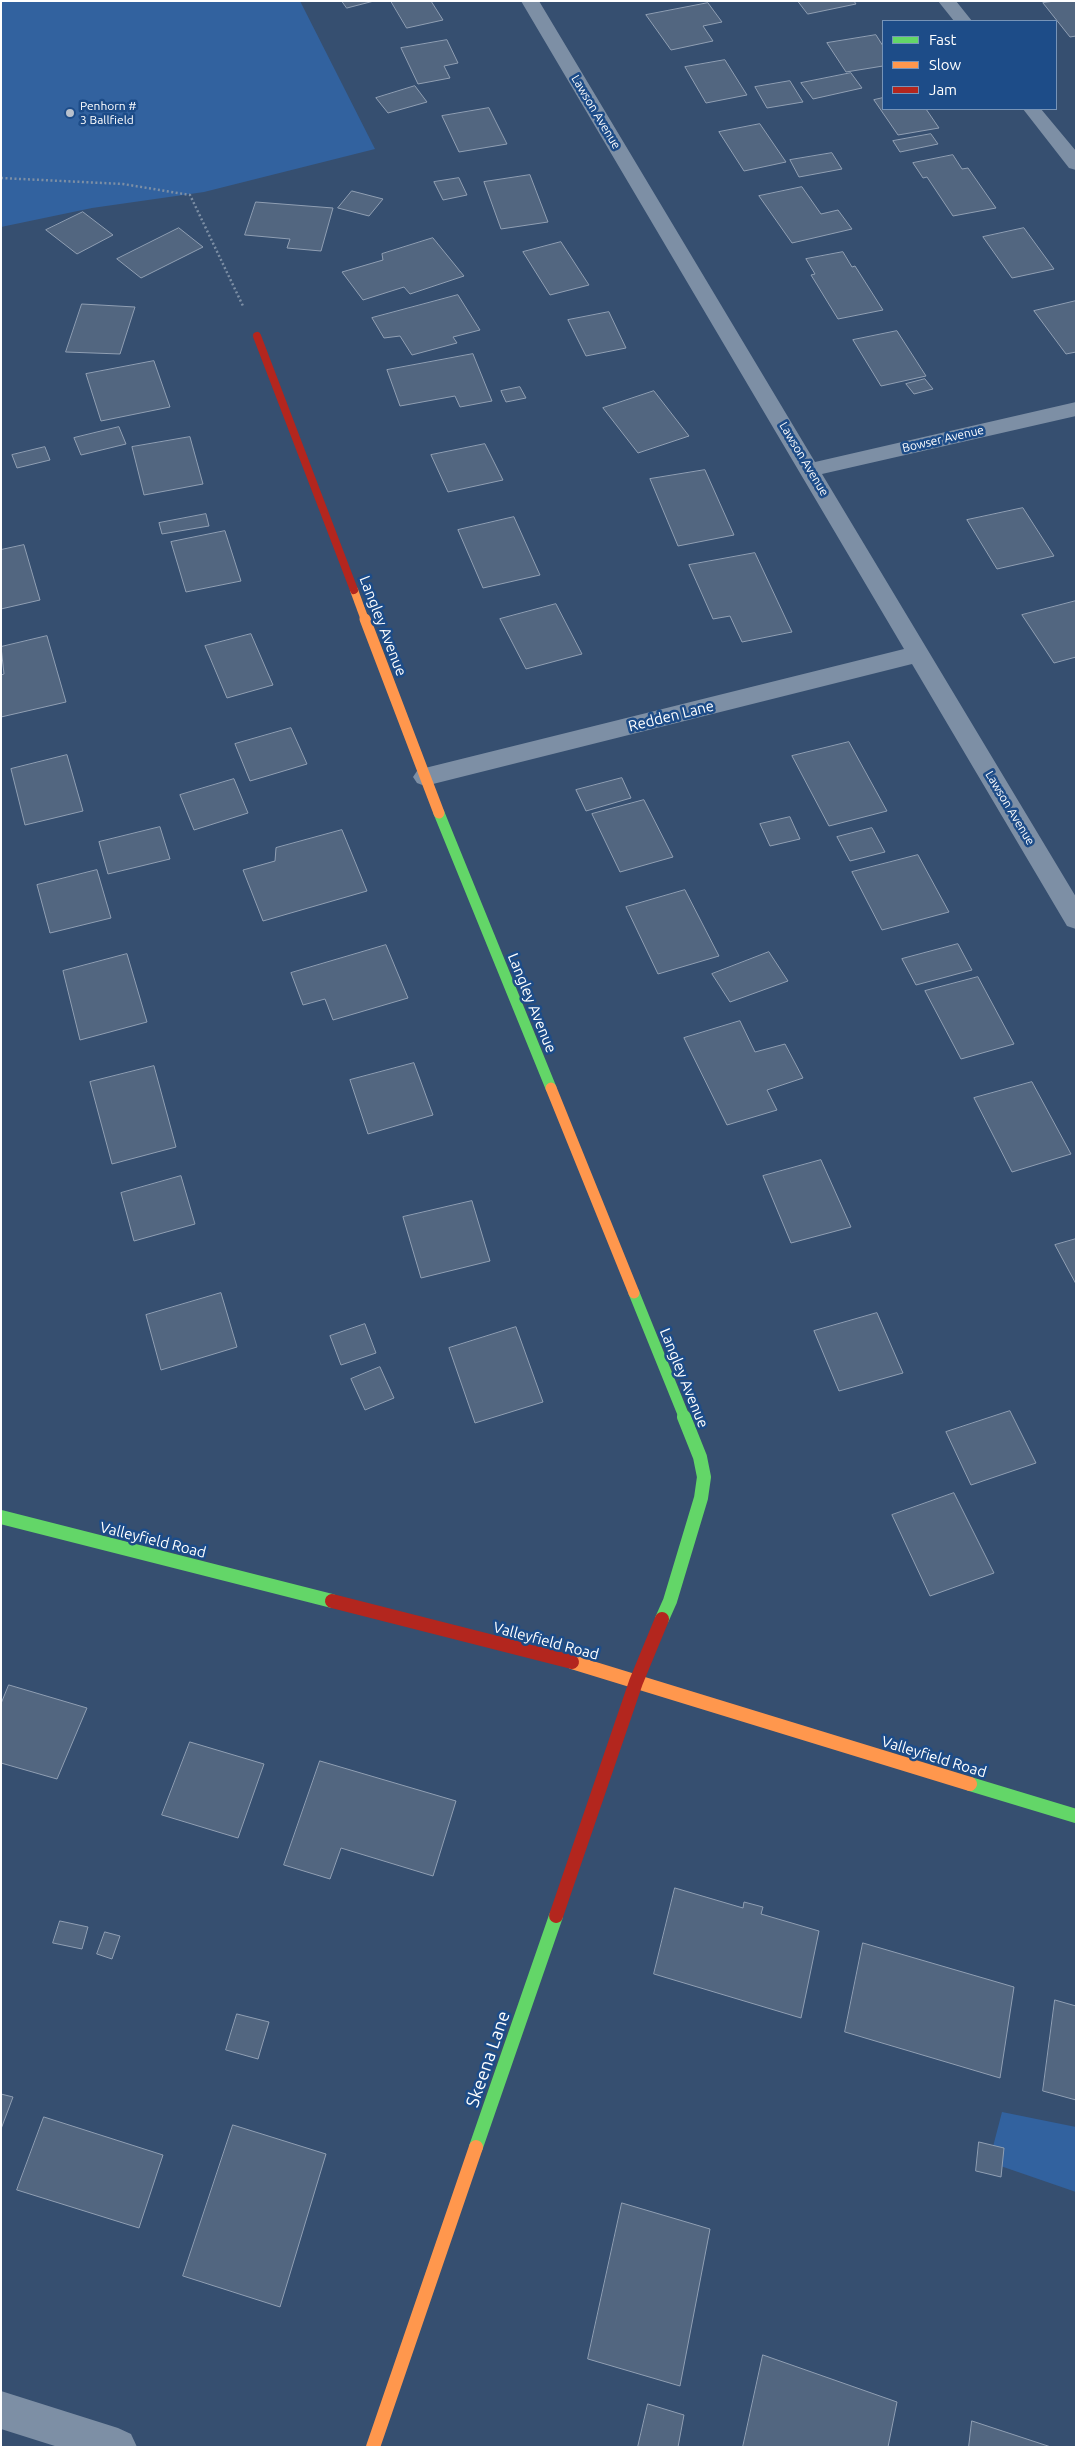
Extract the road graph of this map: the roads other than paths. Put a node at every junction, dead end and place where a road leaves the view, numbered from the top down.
1 (530, 1) edge
2 (947, 1) edge
3 (962, 20) edge
4 (1033, 110) edge
5 (1076, 164) edge
6 (257, 336) road end
7 (1076, 409) edge
8 (810, 470) junction
9 (918, 654) junction
10 (425, 777) junction
11 (1076, 919) edge
12 (1, 1517) edge
13 (636, 1682) junction
14 (1076, 1816) edge
15 (1, 2410) edge
16 (118, 2447) edge
17 (373, 2447) edge

1 - 8 street, Lawson Avenue
2 - 3 street
4 - 5 street
6 - 10 street, Langley Avenue
7 - 8 street, Bowser Avenue
8 - 9 street, Lawson Avenue
9 - 10 street, Redden Lane
9 - 11 street, Lawson Avenue
10 - 13 street, Langley Avenue
12 - 13 street, Valleyfield Road
13 - 14 street, Valleyfield Road
13 - 17 street, Skeena Lane
15 - 16 street

